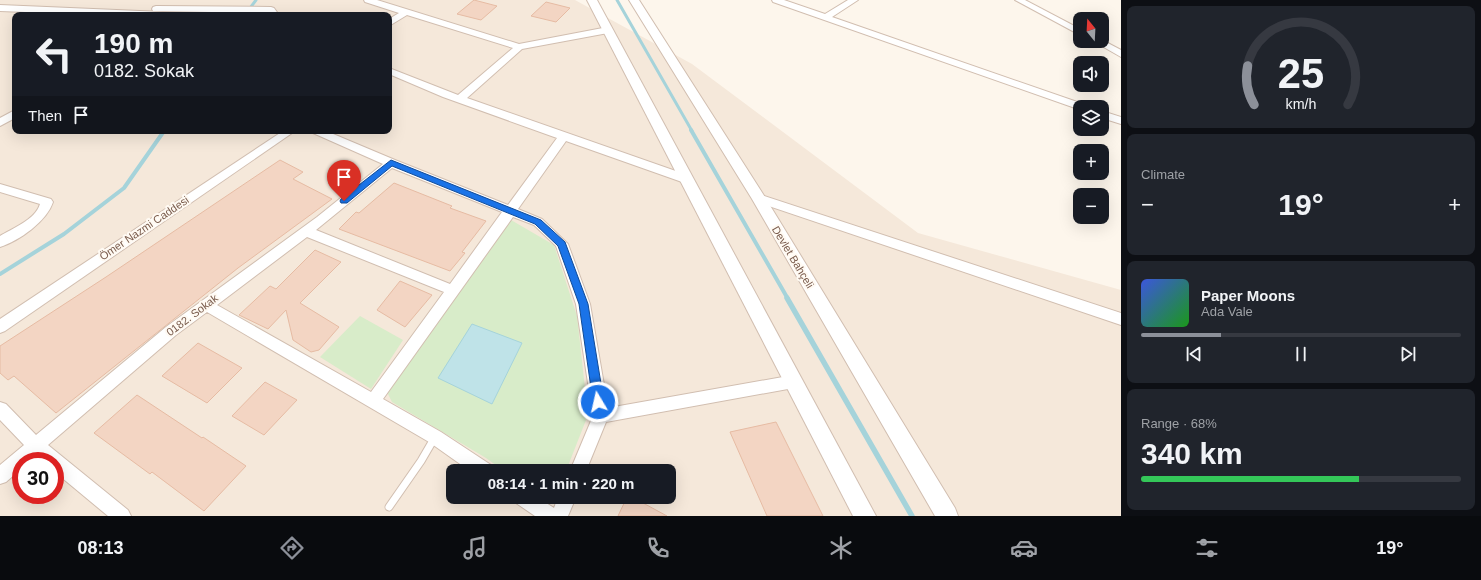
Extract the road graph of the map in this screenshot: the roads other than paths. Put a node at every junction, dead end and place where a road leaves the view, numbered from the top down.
1 (168, 0) edge
2 (368, 0) edge
3 (592, 0) edge
4 (634, 0) edge
5 (776, 0) edge
6 (854, 0) edge
7 (1019, 0) edge
8 (378, 1) edge
9 (0, 8) edge
10 (274, 10) edge
11 (124, 12) edge
12 (156, 12) edge
13 (195, 12) edge
14 (406, 12) junction
15 (826, 18) junction
16 (392, 21) edge
17 (1073, 28) edge
18 (608, 30) junction
19 (519, 47) junction
20 (1109, 47) edge
21 (1121, 54) edge
22 (392, 72) edge
23 (460, 100) junction
24 (1073, 104) edge
25 (12, 115) edge
26 (1109, 117) edge
27 (1121, 121) edge
28 (0, 123) edge
29 (286, 134) edge
30 (324, 134) edge
31 (564, 136) junction
32 (391, 163) junction
33 (686, 179) junction
34 (0, 188) edge
35 (758, 198) junction
36 (510, 211) junction
37 (306, 231) junction
38 (0, 242) edge
39 (452, 290) junction
40 (206, 305) junction
41 (1121, 319) edge
42 (0, 327) edge
43 (794, 382) junction
44 (373, 401) junction
45 (0, 409) edge
46 (601, 416) junction
47 (435, 437) junction
48 (36, 446) junction
49 (44, 452) edge
50 (475, 464) edge
51 (581, 464) edge
52 (64, 468) edge
53 (0, 476) edge
54 (532, 504) edge
55 (564, 504) edge
56 (389, 507) dead end
57 (122, 516) edge
58 (550, 516) edge
59 (559, 516) edge
60 (865, 516) edge
61 (947, 516) edge

1 - 12 street
2 - 8 street
3 - 18 street
4 - 35 street, Devlet Bahçeli
5 - 15 street
6 - 15 street
7 - 17 street
8 - 14 street
9 - 11 street
10 - 13 street
14 - 16 street
14 - 19 street
15 - 24 street
18 - 19 street
18 - 33 street
19 - 23 street
20 - 21 street
22 - 23 street
23 - 31 street
25 - 28 street
26 - 27 street
29 - 42 street, Ömer Nazmi Caddesi
30 - 32 street
31 - 33 street
31 - 36 street
32 - 36 street
32 - 37 street, 0182. Sokak
33 - 43 street
34 - 38 street
35 - 41 street
35 - 61 street, Devlet Bahçeli
36 - 39 street
36 - 46 street
37 - 39 street
37 - 40 street, 0182. Sokak
39 - 44 street
40 - 44 street
40 - 48 street, 0182. Sokak
43 - 46 street
43 - 60 street
44 - 47 street
45 - 48 street
46 - 51 street
47 - 50 street
47 - 56 lane
48 - 49 street
48 - 53 street, 0182. Sokak
52 - 57 street
54 - 58 street
55 - 59 street

